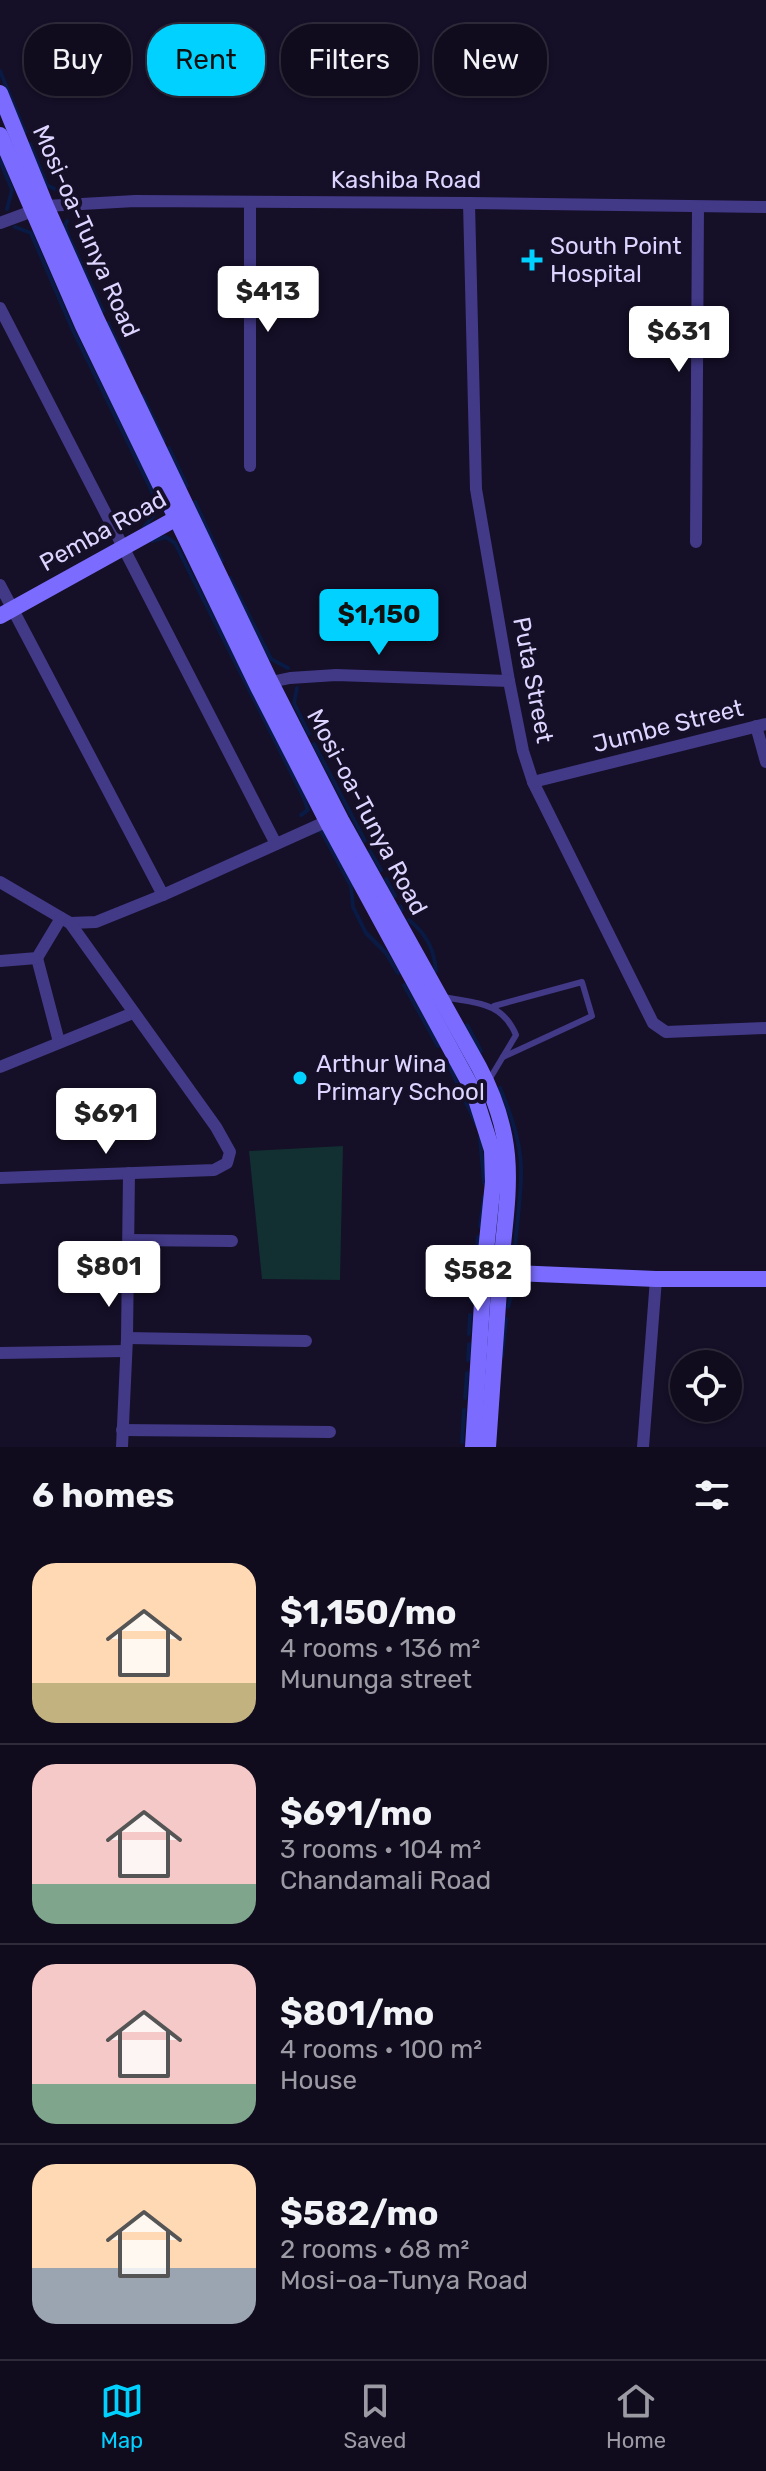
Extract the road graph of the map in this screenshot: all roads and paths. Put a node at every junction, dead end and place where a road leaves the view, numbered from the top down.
1 (0, 93) edge
2 (0, 135) edge
3 (250, 202) junction
4 (469, 203) junction
5 (698, 207) junction
6 (766, 207) edge
7 (38, 208) junction
8 (0, 223) edge
9 (0, 308) edge
10 (250, 466) dead end
11 (182, 515) junction
12 (696, 542) dead end
13 (123, 546) junction
14 (0, 585) edge
15 (6, 612) edge
16 (509, 681) junction
17 (264, 684) junction
18 (761, 725) edge
19 (766, 762) edge
20 (533, 782) junction
21 (333, 818) junction
22 (276, 844) junction
23 (0, 882) edge
24 (163, 895) junction
25 (65, 921) junction
26 (37, 958) junction
27 (0, 961) edge
28 (440, 996) junction
29 (494, 1006) junction
30 (133, 1013) junction
31 (766, 1028) edge
32 (59, 1042) junction
33 (503, 1057) junction
34 (0, 1067) edge
35 (487, 1082) junction
36 (129, 1173) junction
37 (0, 1178) edge
38 (129, 1240) junction
39 (232, 1241) dead end
40 (492, 1272) junction
41 (656, 1279) junction
42 (766, 1279) edge
43 (306, 1341) dead end
44 (126, 1344) junction
45 (0, 1353) edge
46 (122, 1430) junction
47 (330, 1432) dead end
48 (122, 1447) edge
49 (473, 1447) edge
50 (488, 1447) edge
51 (643, 1447) edge

1 - 7 main road, Mosi-oa-Tunya Road
2 - 7 main road, Mosi-oa-Tunya Road
3 - 4 street, Kashiba Road
3 - 7 street, Kashiba Road
3 - 10 street
4 - 5 street, Kashiba Road
4 - 16 street, Puta Street
5 - 6 street, Kashiba Road
5 - 12 street
7 - 8 street, Kashiba Road
7 - 11 main road, Mosi-oa-Tunya Road
9 - 13 street
11 - 13 main road, Pemba Road
11 - 17 main road, Mosi-oa-Tunya Road
13 - 15 main road, Pemba Road
13 - 22 street
14 - 15 street
15 - 24 street
16 - 17 street
16 - 20 street, Puta Street
17 - 21 main road, Mosi-oa-Tunya Road
18 - 19 street
18 - 20 street, Jumbe Street
20 - 31 street, Puta Street
21 - 22 street
21 - 28 main road, Mosi-oa-Tunya Road
21 - 40 main road, Mosi-oa-Tunya Road
22 - 24 street
23 - 25 street
24 - 25 street
25 - 26 street
25 - 30 street
26 - 27 street
26 - 32 street
28 - 29 lane
28 - 35 main road, Mosi-oa-Tunya Road
29 - 33 lane
29 - 33 lane
30 - 32 street
30 - 36 street
32 - 34 street
33 - 35 lane
35 - 40 main road, Mosi-oa-Tunya Road
36 - 37 street
36 - 38 street
38 - 39 street
38 - 44 street
40 - 41 main road
40 - 49 main road, Mosi-oa-Tunya Road
40 - 50 main road, Mosi-oa-Tunya Road
41 - 42 main road
41 - 51 street
43 - 44 street
44 - 45 street
44 - 46 street
46 - 47 street
46 - 48 street

